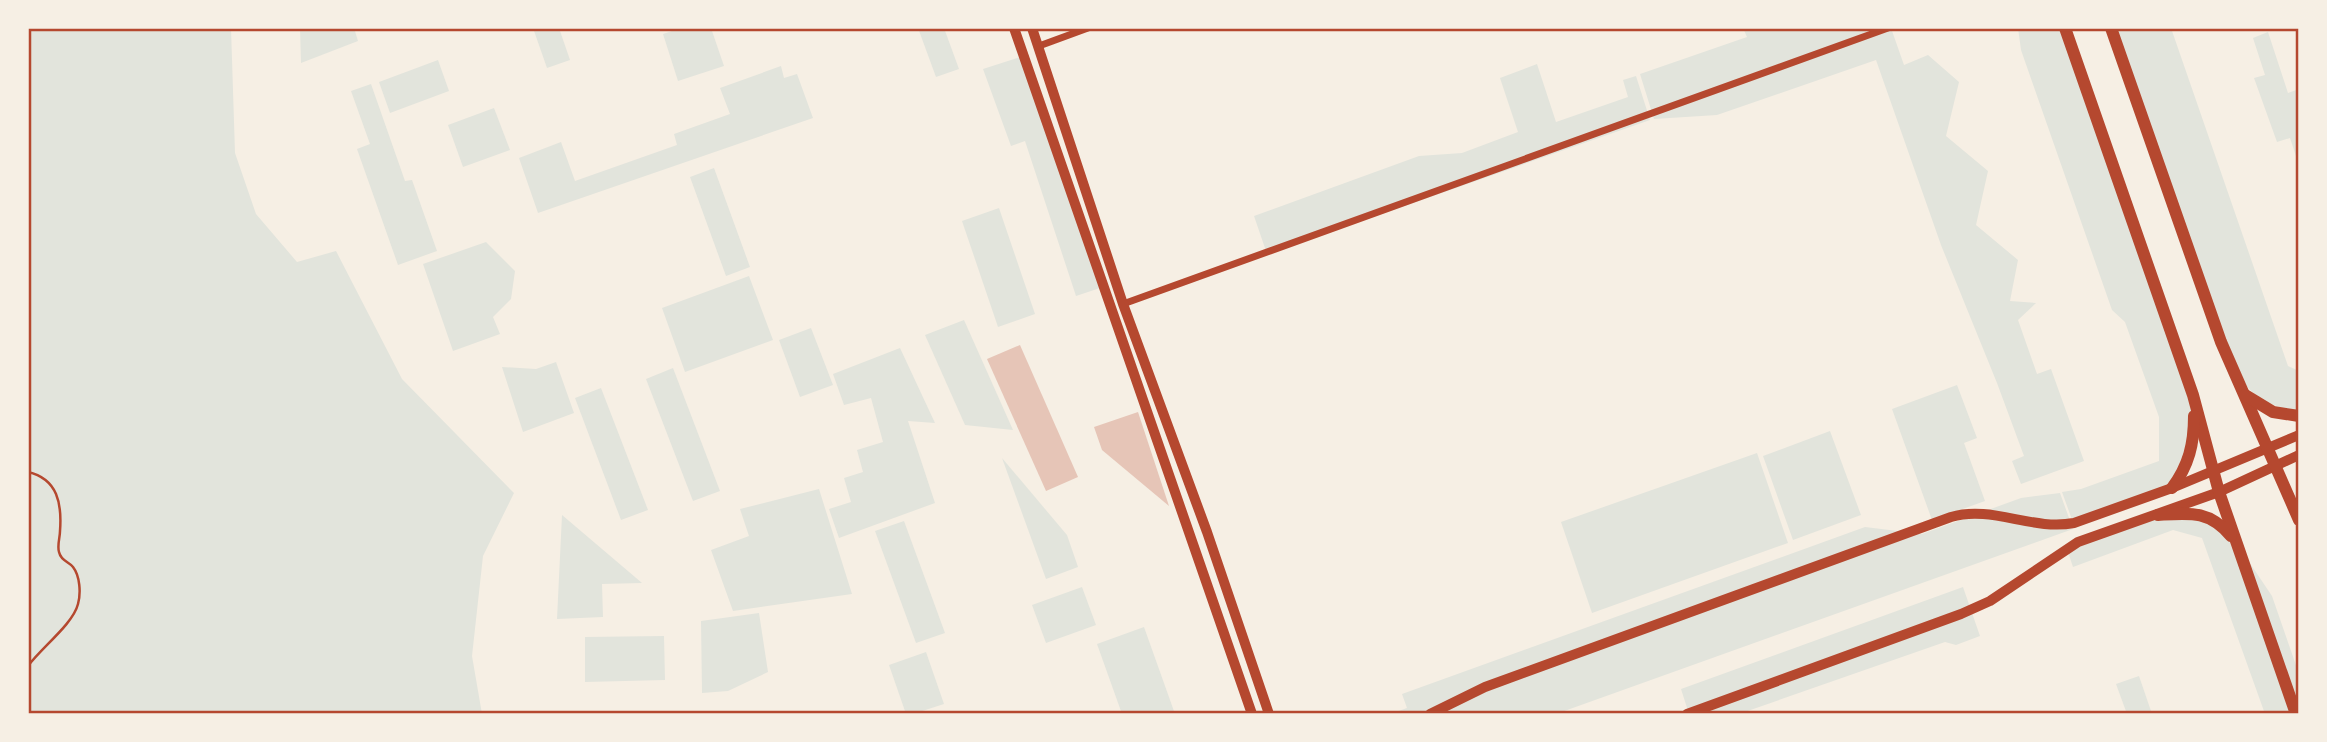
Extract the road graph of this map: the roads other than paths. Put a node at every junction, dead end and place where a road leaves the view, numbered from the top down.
1 (1014, 28) edge
2 (1032, 28) edge
3 (1088, 28) edge
4 (1888, 28) edge
5 (2065, 28) edge
6 (2111, 28) edge
7 (1039, 46) junction
8 (1123, 304) junction
9 (2193, 395) junction
10 (2244, 395) junction
11 (2299, 416) edge
12 (2299, 435) edge
13 (2268, 449) junction
14 (2299, 455) edge
15 (2274, 466) junction
16 (2213, 471) junction
17 (2172, 488) junction
18 (2219, 492) junction
19 (2158, 515) junction
20 (2299, 520) edge
21 (2235, 541) junction
22 (1252, 714) edge
23 (1269, 714) edge
24 (1430, 714) edge
25 (1687, 714) edge
26 (2296, 714) edge

1 - 22 main road
2 - 7 main road
3 - 7 street
4 - 8 street
5 - 9 main road
6 - 10 main road
7 - 8 main road
8 - 23 main road
9 - 16 main road
9 - 17 main road
10 - 11 main road
10 - 13 main road
12 - 13 main road
13 - 15 main road
13 - 16 main road
14 - 15 main road
15 - 18 main road
15 - 20 main road
16 - 17 main road
16 - 18 main road
17 - 24 main road
18 - 19 main road
18 - 21 main road
19 - 21 main road
19 - 25 main road
21 - 26 main road

